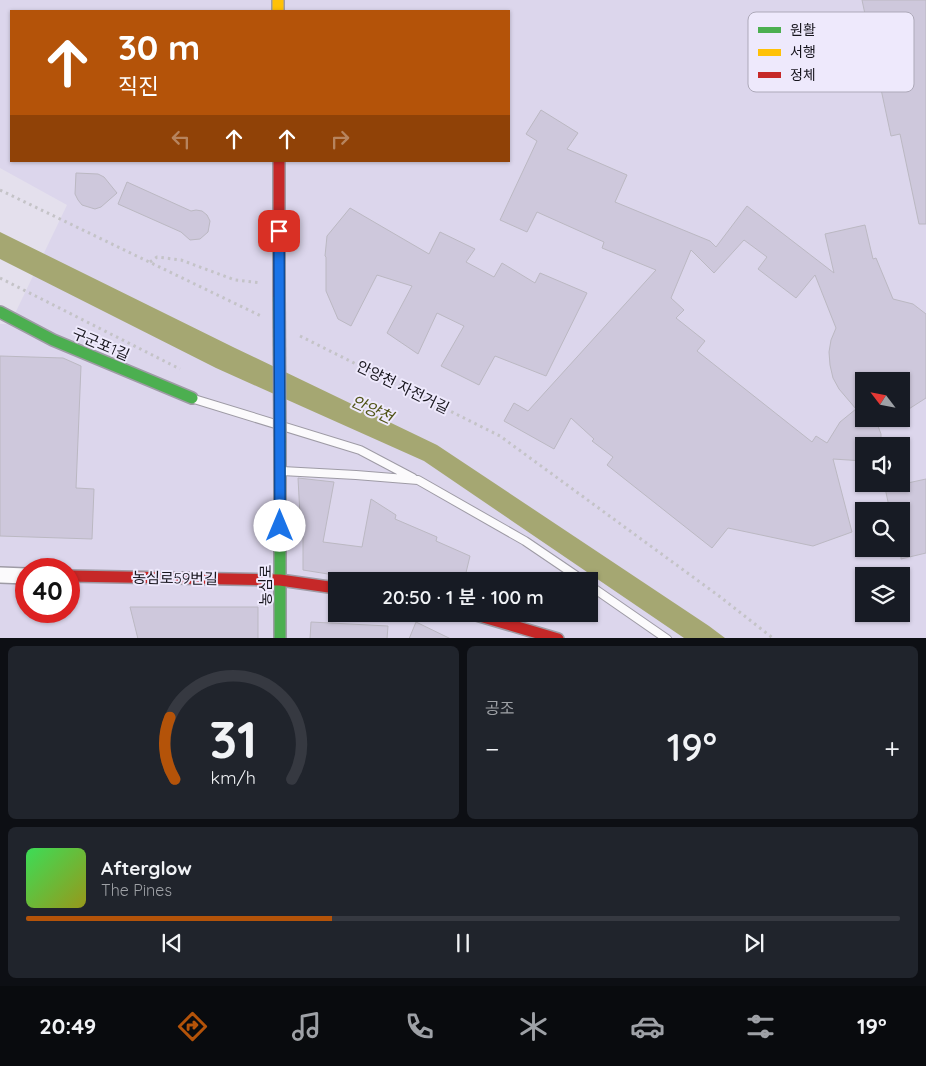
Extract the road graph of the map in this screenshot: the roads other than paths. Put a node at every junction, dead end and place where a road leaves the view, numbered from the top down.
1 (279, 162) edge
2 (0, 312) edge
3 (192, 398) joint
4 (280, 471) junction
5 (418, 480) junction
6 (571, 572) edge
7 (0, 575) edge
8 (15, 576) edge
9 (80, 576) edge
10 (280, 580) junction
11 (328, 587) edge
12 (598, 590) edge
13 (502, 622) edge
14 (280, 638) edge
15 (558, 638) edge
16 (667, 638) edge

1 - 4 street, 농심로, bridge
2 - 3 street, 구군포1길
3 - 5 lane
4 - 5 lane
4 - 10 street, 농심로
5 - 6 lane
7 - 8 street
9 - 10 street, 농심로59번길
10 - 11 street, 농심로59번길
10 - 14 street, 농심로
12 - 16 lane
13 - 15 street

